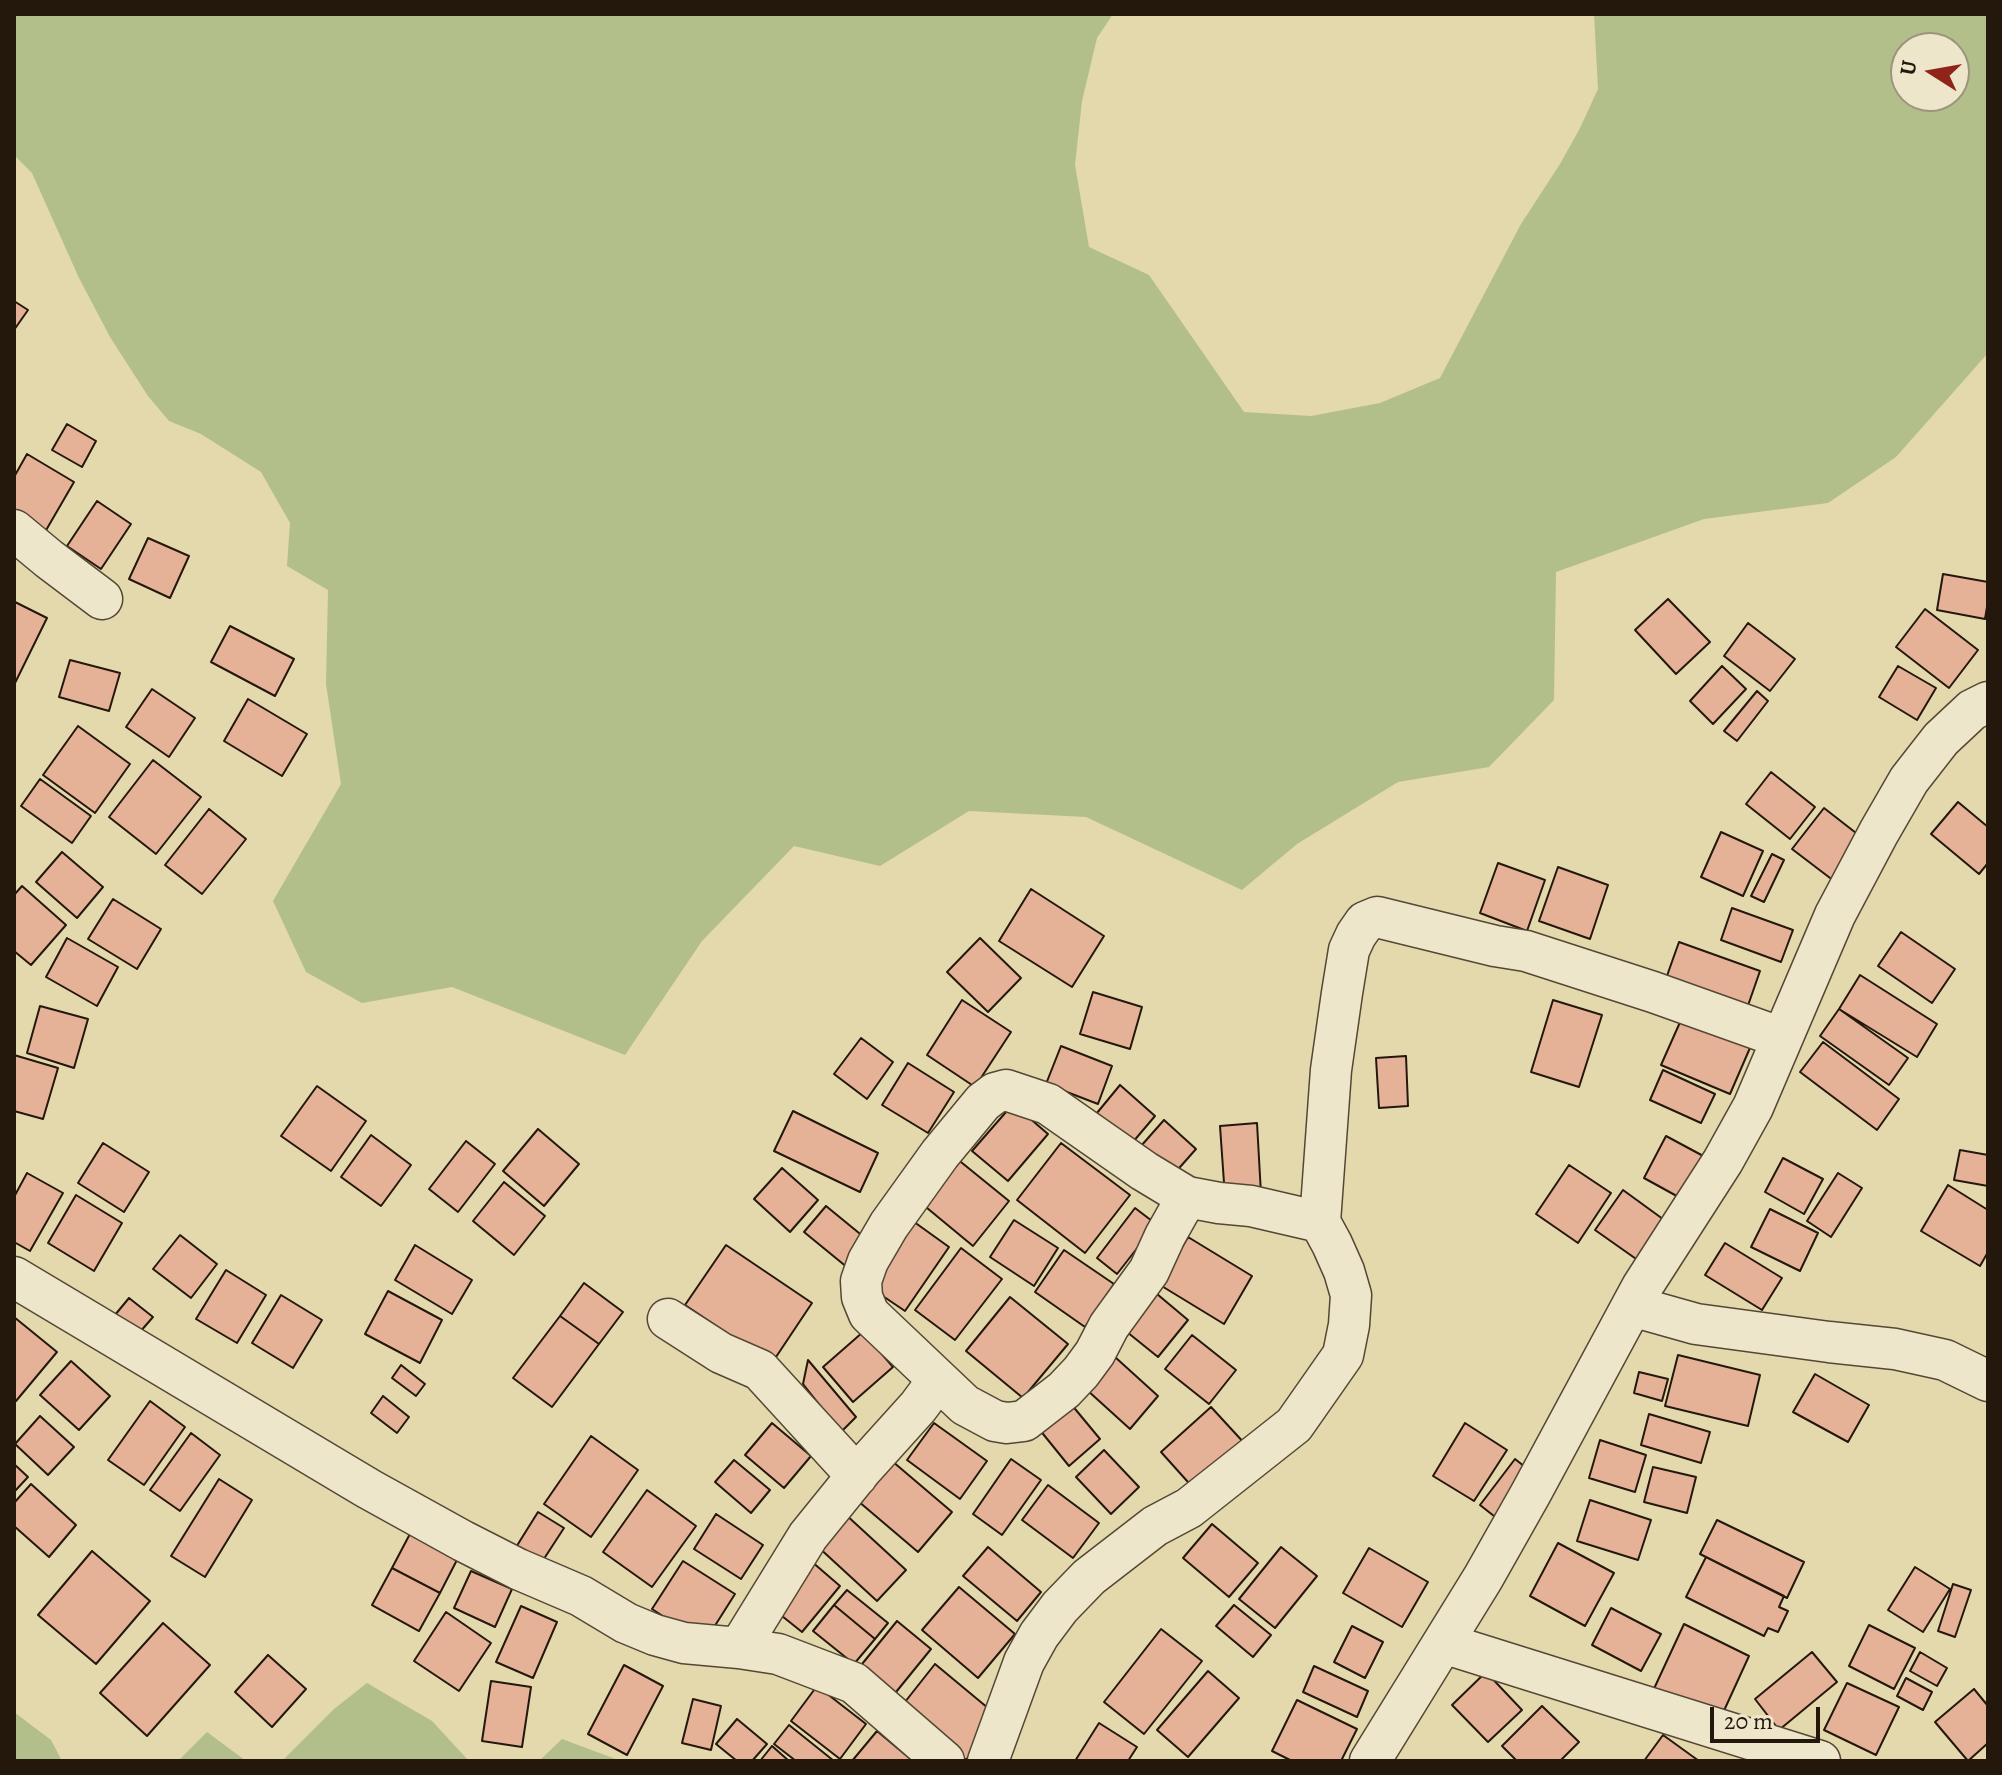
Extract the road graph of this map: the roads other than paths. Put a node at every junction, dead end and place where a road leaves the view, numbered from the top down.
1 (14, 530) edge
2 (102, 599) dead end
3 (1988, 702) edge
4 (1782, 1038) junction
5 (1187, 1197) junction
6 (1320, 1222) junction
7 (14, 1277) edge
8 (1632, 1306) junction
9 (668, 1319) dead end
10 (938, 1380) junction
11 (1988, 1381) edge
12 (857, 1476) junction
13 (1443, 1643) junction
14 (739, 1648) junction
15 (944, 1761) edge
16 (988, 1761) edge
17 (1370, 1761) edge
18 (1820, 1761) edge

1 - 2 street
3 - 4 street
4 - 6 street
4 - 8 street
5 - 6 street
5 - 10 street
5 - 10 street
6 - 16 street
7 - 14 street
8 - 11 street
8 - 13 street
9 - 12 street
10 - 12 street
12 - 14 street
13 - 17 street
13 - 18 street
14 - 15 street

